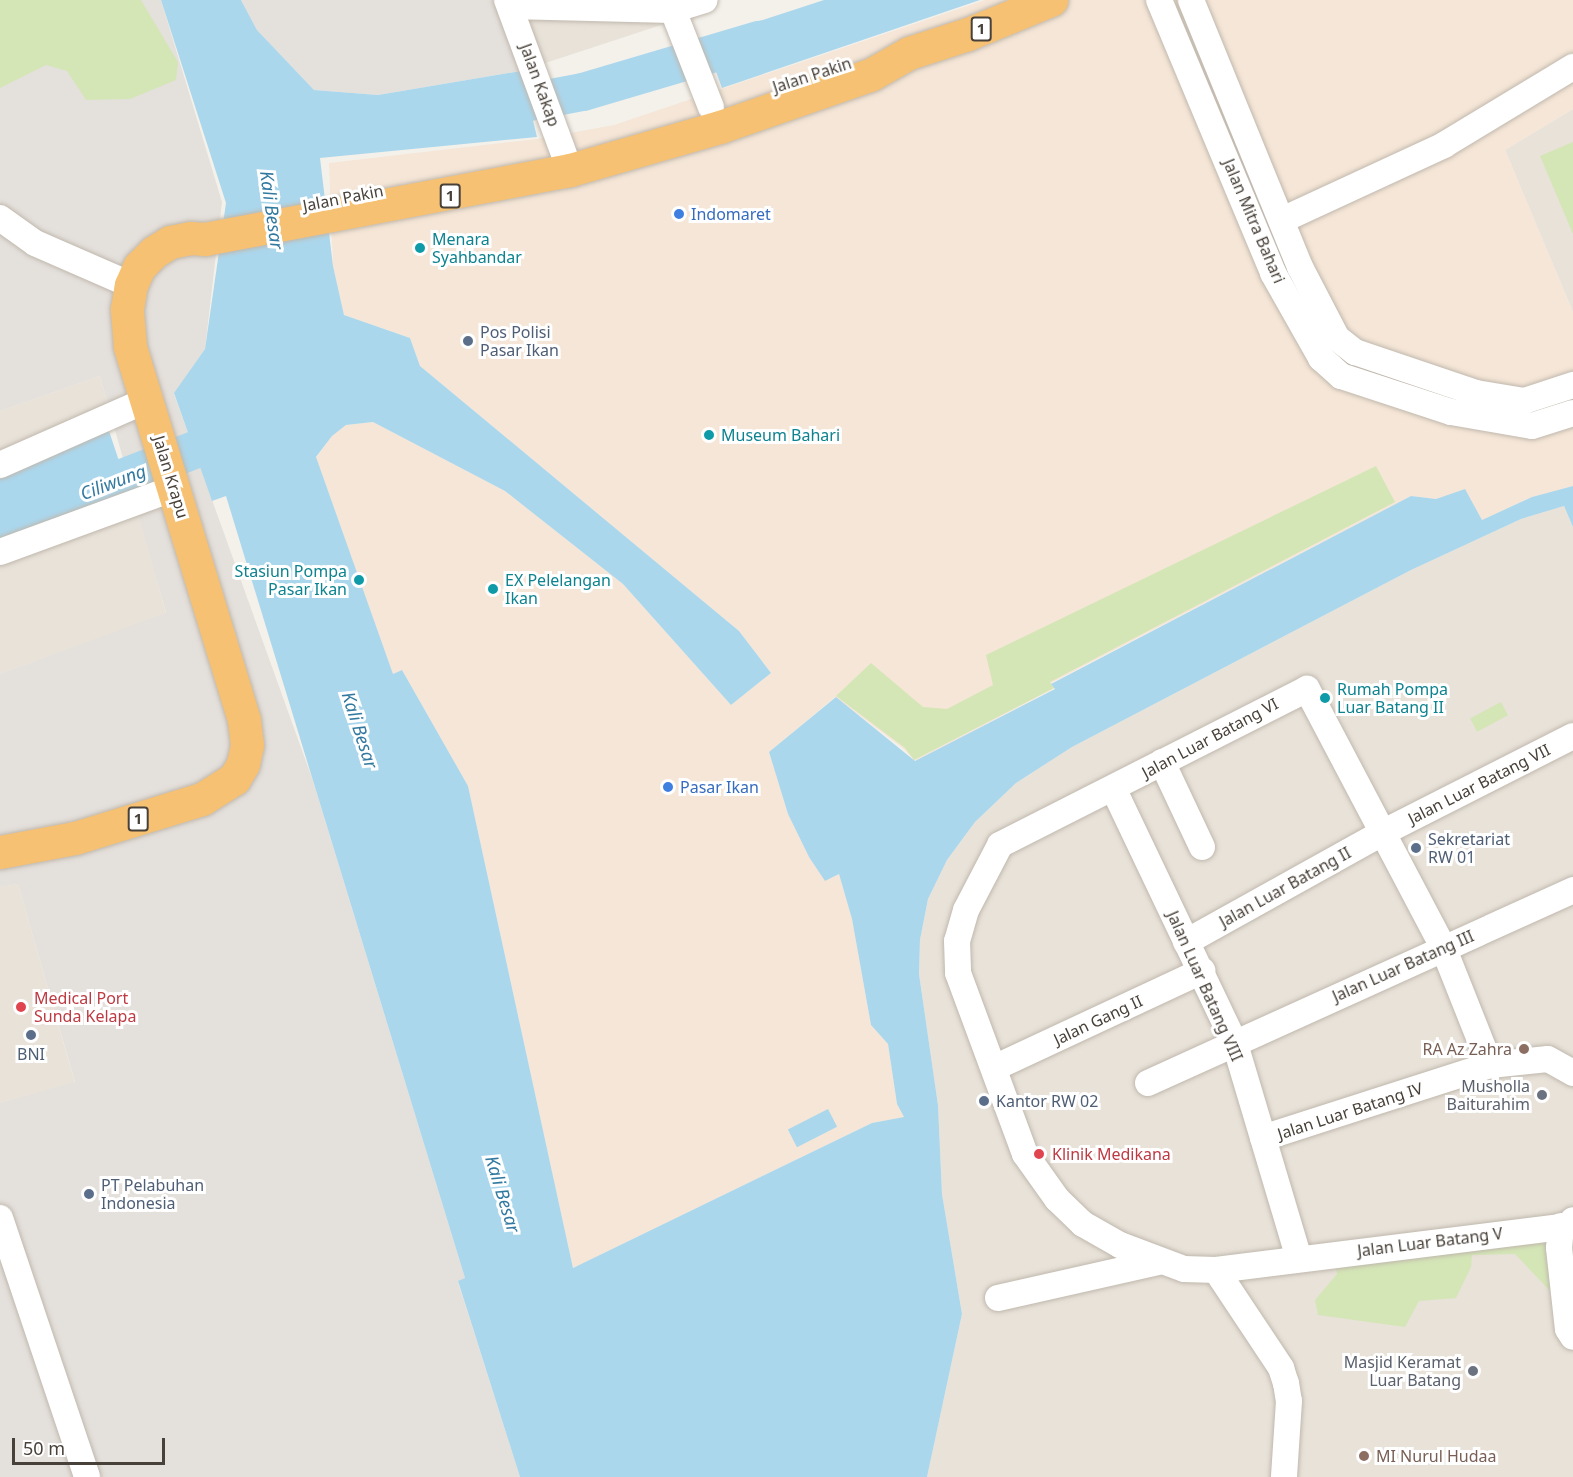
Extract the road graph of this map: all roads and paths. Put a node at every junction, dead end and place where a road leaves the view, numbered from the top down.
1 (705, 0) edge
2 (1051, 0) edge
3 (1159, 0) edge
4 (1191, 0) edge
5 (508, 3) edge
6 (670, 5) edge
7 (909, 52) junction
8 (1573, 67) edge
9 (708, 101) junction
10 (565, 156) junction
11 (1271, 192) junction
12 (1245, 199) junction
13 (0, 218) edge
14 (1282, 220) junction
15 (200, 234) joint
16 (1300, 267) junction
17 (1274, 273) junction
18 (131, 285) junction
19 (1573, 385) edge
20 (149, 405) junction
21 (1573, 413) edge
22 (0, 465) edge
23 (174, 486) junction
24 (0, 552) edge
25 (1573, 736) edge
26 (1162, 762) junction
27 (1113, 790) junction
28 (1384, 831) junction
29 (1202, 847) dead end
30 (0, 852) edge
31 (1573, 890) edge
32 (1186, 942) junction
33 (1443, 947) junction
34 (1202, 971) junction
35 (1234, 1044) junction
36 (1490, 1065) junction
37 (994, 1068) junction
38 (1573, 1073) edge
39 (1148, 1083) dead end
40 (1263, 1138) junction
41 (0, 1218) edge
42 (1569, 1225) edge
43 (1299, 1258) junction
44 (1158, 1262) junction
45 (1216, 1270) junction
46 (998, 1299) dead end
47 (1573, 1337) edge
48 (87, 1477) edge
49 (1284, 1477) edge

1 - 6 street
2 - 7 highway, Jalan Pakin / 1
3 - 12 street, Jalan Mitra Bahari
4 - 11 street, Jalan Mitra Bahari
5 - 6 street
5 - 10 street, Jalan Kakap
6 - 9 street
7 - 9 highway, Jalan Pakin / 1
7 - 10 highway, Jalan Pakin / 1
8 - 14 street
9 - 10 highway, Jalan Pakin / 1
10 - 15 highway, Jalan Pakin / 1
11 - 12 street
11 - 14 street, Jalan Mitra Bahari
12 - 17 street, Jalan Mitra Bahari
13 - 18 street
14 - 16 street, Jalan Mitra Bahari
15 - 18 highway, Jalan Krapu / 1
16 - 17 street
16 - 19 street, Jalan Mitra Bahari
17 - 21 street, Jalan Mitra Bahari
18 - 20 highway, Jalan Krapu / 1
20 - 22 street
20 - 23 highway, Jalan Krapu / 1
23 - 24 street
23 - 30 highway, Jalan Krapu / 1
25 - 28 street, Jalan Luar Batang VII
26 - 27 street, Jalan Luar Batang VI
26 - 28 street, Jalan Luar Batang VI
26 - 29 street
27 - 32 street, Jalan Luar Batang VIII
27 - 37 street, Jalan Luar Batang VI
28 - 32 street, Jalan Luar Batang II
28 - 33 street
31 - 33 street, Jalan Luar Batang III
32 - 34 street, Jalan Luar Batang VIII
33 - 35 street, Jalan Luar Batang III
33 - 36 street
34 - 35 street, Jalan Luar Batang VIII
34 - 37 street, Jalan Gang II
35 - 39 street, Jalan Luar Batang III
35 - 40 street, Jalan Luar Batang VIII
36 - 38 street, Jalan Luar Batang IV
36 - 40 street, Jalan Luar Batang IV
37 - 44 street, Jalan Luar Batang VI
40 - 43 street, Jalan Luar Batang VIII
41 - 48 street
42 - 43 street, Jalan Luar Batang V
42 - 47 street, Jalan Luar Batang V
43 - 45 street, Jalan Luar Batang V
44 - 45 street, Jalan Luar Batang V
44 - 46 street
45 - 49 street

